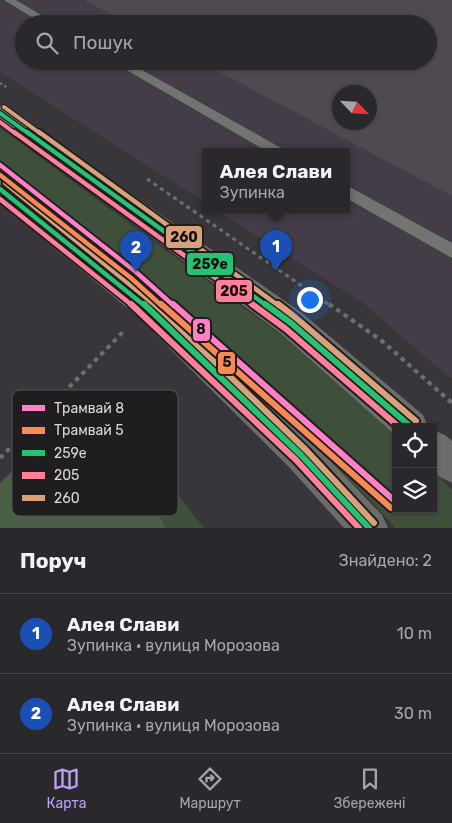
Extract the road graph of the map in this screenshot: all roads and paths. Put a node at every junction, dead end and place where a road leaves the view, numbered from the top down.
1 (9, 0) edge
2 (35, 15) edge
3 (134, 70) edge
4 (0, 113) edge
5 (271, 148) edge
6 (0, 189) edge
7 (350, 193) edge
8 (452, 251) edge
9 (147, 307) junction
10 (66, 390) edge
11 (406, 423) edge
12 (12, 446) edge
13 (437, 451) edge
14 (0, 458) edge
15 (452, 465) edge
16 (369, 528) edge

1 - 2 lane
3 - 5 lane
4 - 11 main road
6 - 9 main road
7 - 8 lane
9 - 10 path
9 - 16 main road
12 - 14 path
13 - 15 main road

